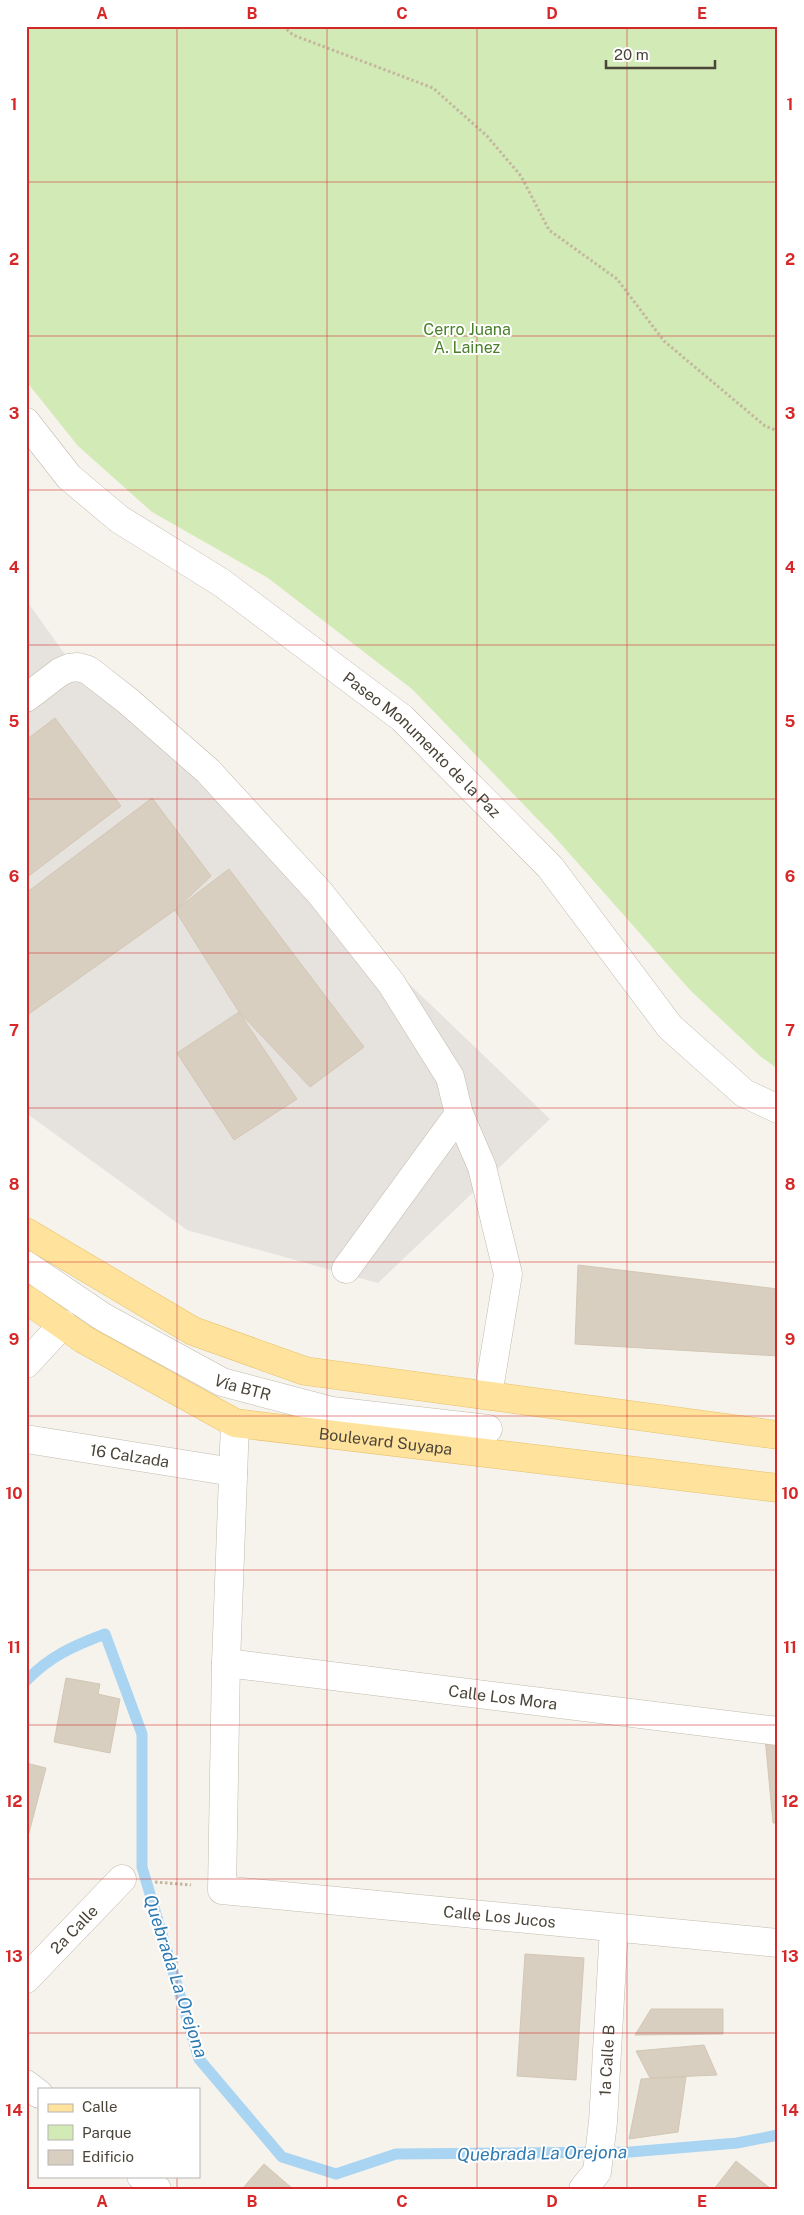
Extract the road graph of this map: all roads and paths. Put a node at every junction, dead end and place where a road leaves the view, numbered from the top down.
1 (283, 26) edge
2 (26, 422) edge
3 (778, 431) edge
4 (26, 698) edge
5 (778, 1109) edge
6 (459, 1114) junction
7 (26, 1232) edge
8 (26, 1265) edge
9 (346, 1269) dead end
10 (26, 1298) edge
11 (63, 1324) junction
12 (26, 1364) edge
13 (488, 1395) junction
14 (235, 1423) junction
15 (488, 1429) dead end
16 (778, 1435) edge
17 (26, 1439) edge
18 (233, 1472) junction
19 (778, 1488) edge
20 (226, 1664) junction
21 (778, 1731) edge
22 (122, 1879) joint
23 (194, 1885) dead end
24 (614, 1928) junction
25 (778, 1943) edge
26 (26, 1979) edge
27 (26, 2084) edge
28 (38, 2093) edge
29 (143, 2178) edge
30 (590, 2180) edge
31 (157, 2189) edge

1 - 3 path
2 - 5 street, Paseo Monumento de la Paz
4 - 6 street
6 - 9 street
6 - 13 street
7 - 13 main road
8 - 15 street, Vía BTR
10 - 11 main road, Boulevard Suyapa
11 - 12 street
11 - 14 main road, Boulevard Suyapa
13 - 16 main road
14 - 18 street
14 - 19 main road, Boulevard Suyapa
17 - 18 street, 16 Calzada
18 - 20 street
20 - 21 street, Calle Los Mora
20 - 24 street, Calle Los Jucos
22 - 23 path
22 - 26 street, 2a Calle
24 - 25 street, Calle Los Jucos
24 - 30 street, 1a Calle B
27 - 28 street
29 - 31 street

